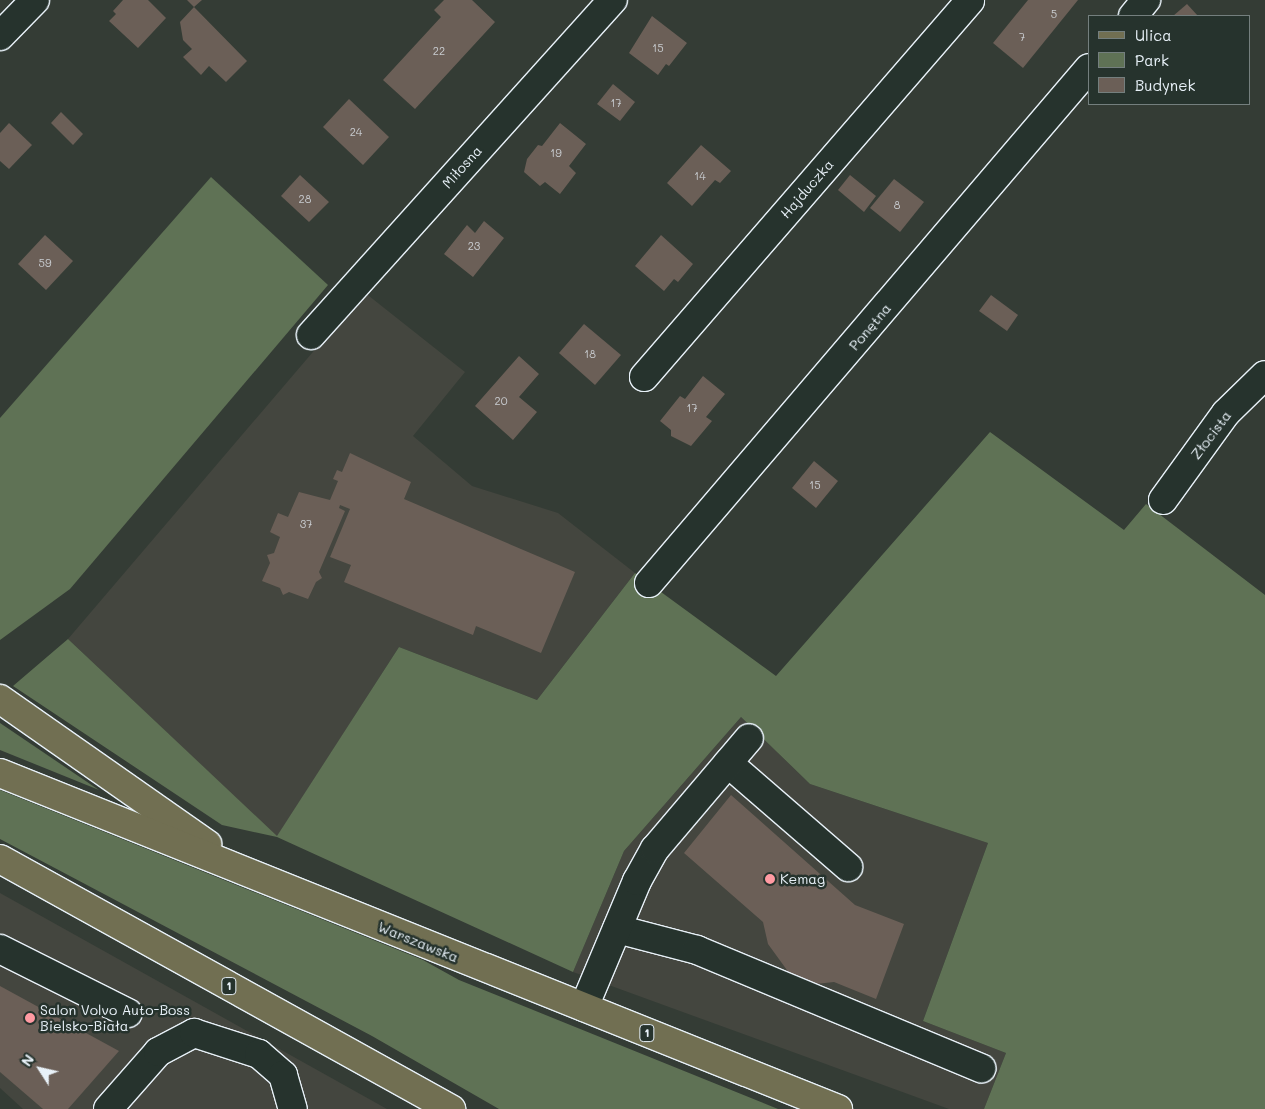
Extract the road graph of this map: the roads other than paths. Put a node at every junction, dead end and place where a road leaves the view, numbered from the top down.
1 (35, 0) edge
2 (613, 0) edge
3 (970, 0) edge
4 (1146, 0) edge
5 (1134, 15) edge
6 (0, 36) edge
7 (1088, 69) edge
8 (311, 335) dead end
9 (1265, 374) edge
10 (644, 377) dead end
11 (1163, 500) dead end
12 (650, 583) dead end
13 (0, 700) edge
14 (749, 738) dead end
15 (728, 763) junction
16 (0, 773) edge
17 (2, 862) edge
18 (848, 867) dead end
19 (243, 870) junction
20 (617, 929) junction
21 (0, 949) edge
22 (584, 1007) junction
23 (128, 1013) dead end
24 (980, 1068) dead end
25 (108, 1109) edge
26 (293, 1109) edge
27 (451, 1109) edge
28 (838, 1109) edge

1 - 6 street
2 - 8 street, Miłosna
3 - 10 street, Hajduczka
4 - 5 street
7 - 12 street, Ponętna
9 - 11 street, Złocista
13 - 19 main road
14 - 15 street
15 - 18 street
15 - 20 street
16 - 19 main road, Warszawska / 1
17 - 27 main road, 1
19 - 22 main road, Warszawska / 1
20 - 22 street
20 - 24 street
21 - 23 street
22 - 28 main road, Warszawska / 1
25 - 26 street

